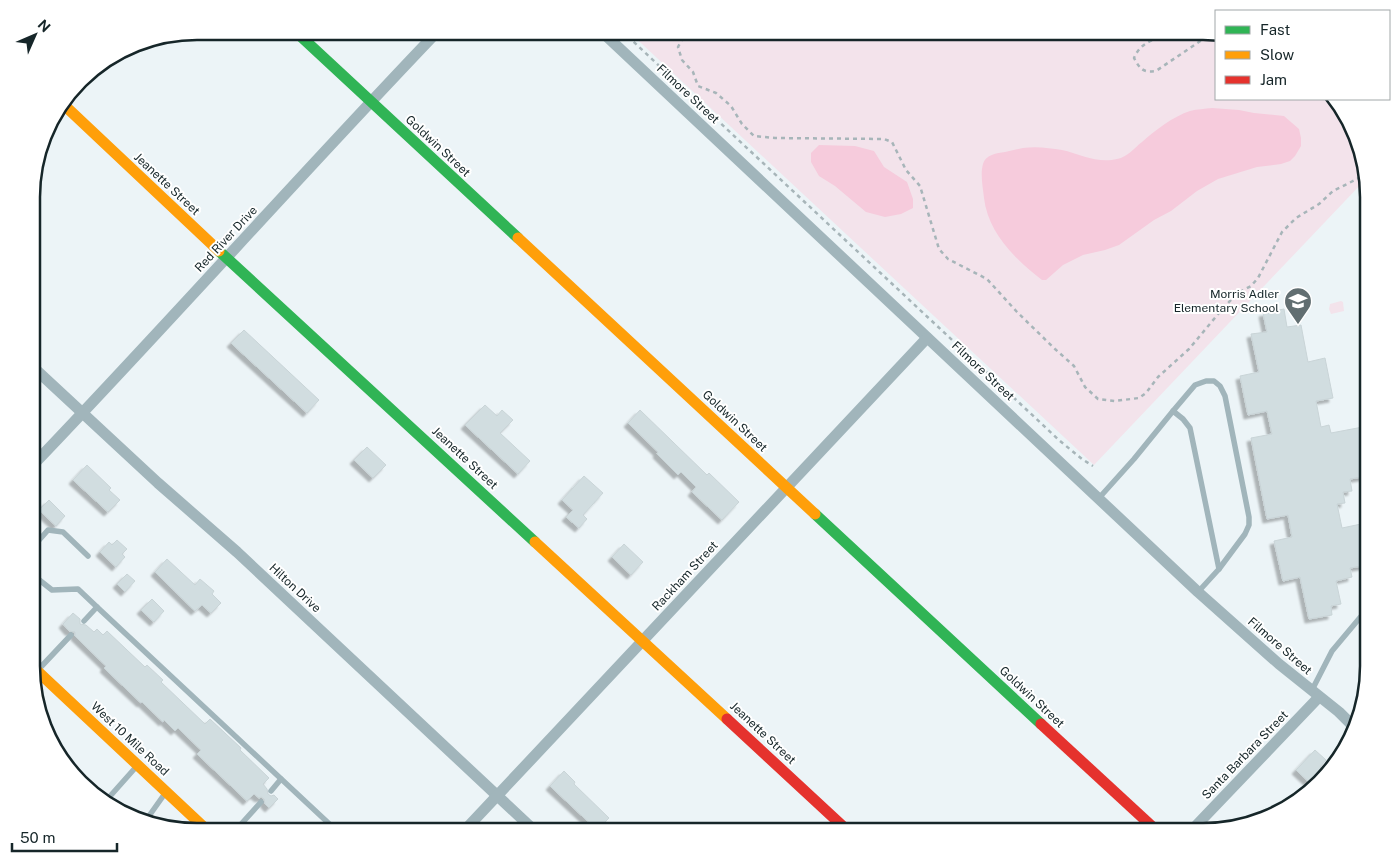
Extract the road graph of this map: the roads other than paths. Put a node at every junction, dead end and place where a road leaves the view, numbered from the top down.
1 (305, 40) edge
2 (430, 40) edge
3 (611, 40) edge
4 (371, 102) junction
5 (67, 108) edge
6 (227, 258) junction
7 (927, 338) junction
8 (40, 374) edge
9 (1173, 411) junction
10 (82, 413) junction
11 (40, 458) edge
12 (786, 487) junction
13 (1100, 498) junction
14 (40, 539) edge
15 (88, 556) dead end
16 (1219, 569) junction
17 (40, 581) edge
18 (1198, 592) junction
19 (97, 607) junction
20 (1360, 618) edge
21 (84, 621) dead end
22 (71, 635) dead end
23 (643, 641) junction
24 (40, 664) edge
25 (40, 674) edge
26 (1316, 694) junction
27 (1350, 723) edge
28 (138, 765) junction
29 (281, 779) junction
30 (271, 791) dead end
31 (166, 792) junction
32 (497, 795) junction
33 (110, 797) edge
34 (262, 802) dead end
35 (149, 816) edge
36 (199, 823) edge
37 (242, 823) edge
38 (328, 823) edge
39 (471, 823) edge
40 (527, 823) edge
41 (839, 823) edge
42 (1148, 823) edge
43 (1198, 823) edge

1 - 4 street, Goldwin Street
2 - 4 street, Red River Drive
3 - 7 street, Filmore Street
4 - 6 street, Red River Drive
4 - 12 street, Goldwin Street
5 - 6 street, Jeanette Street
6 - 10 street, Red River Drive
6 - 23 street, Jeanette Street
7 - 12 street, Rackham Street
7 - 13 street, Filmore Street
8 - 10 street, Hilton Drive
9 - 13 lane
9 - 16 lane
9 - 16 lane
10 - 11 street, Red River Drive
10 - 32 street, Hilton Drive
12 - 23 street, Rackham Street
12 - 42 street, Goldwin Street
13 - 18 street, Filmore Street
14 - 15 lane
16 - 18 lane
17 - 19 lane
18 - 26 street, Filmore Street
19 - 21 lane
19 - 29 lane
20 - 26 lane
22 - 24 lane
23 - 32 street, Rackham Street
23 - 41 street, Jeanette Street
25 - 28 street, West 10 Mile Road
26 - 27 street, Filmore Street
26 - 43 street, Santa Barbara Street
28 - 31 street, West 10 Mile Road
28 - 33 lane
29 - 30 lane
29 - 38 lane
31 - 35 lane
31 - 36 street, West 10 Mile Road
32 - 39 street, Rackham Street
32 - 40 street, Hilton Drive
34 - 37 lane

